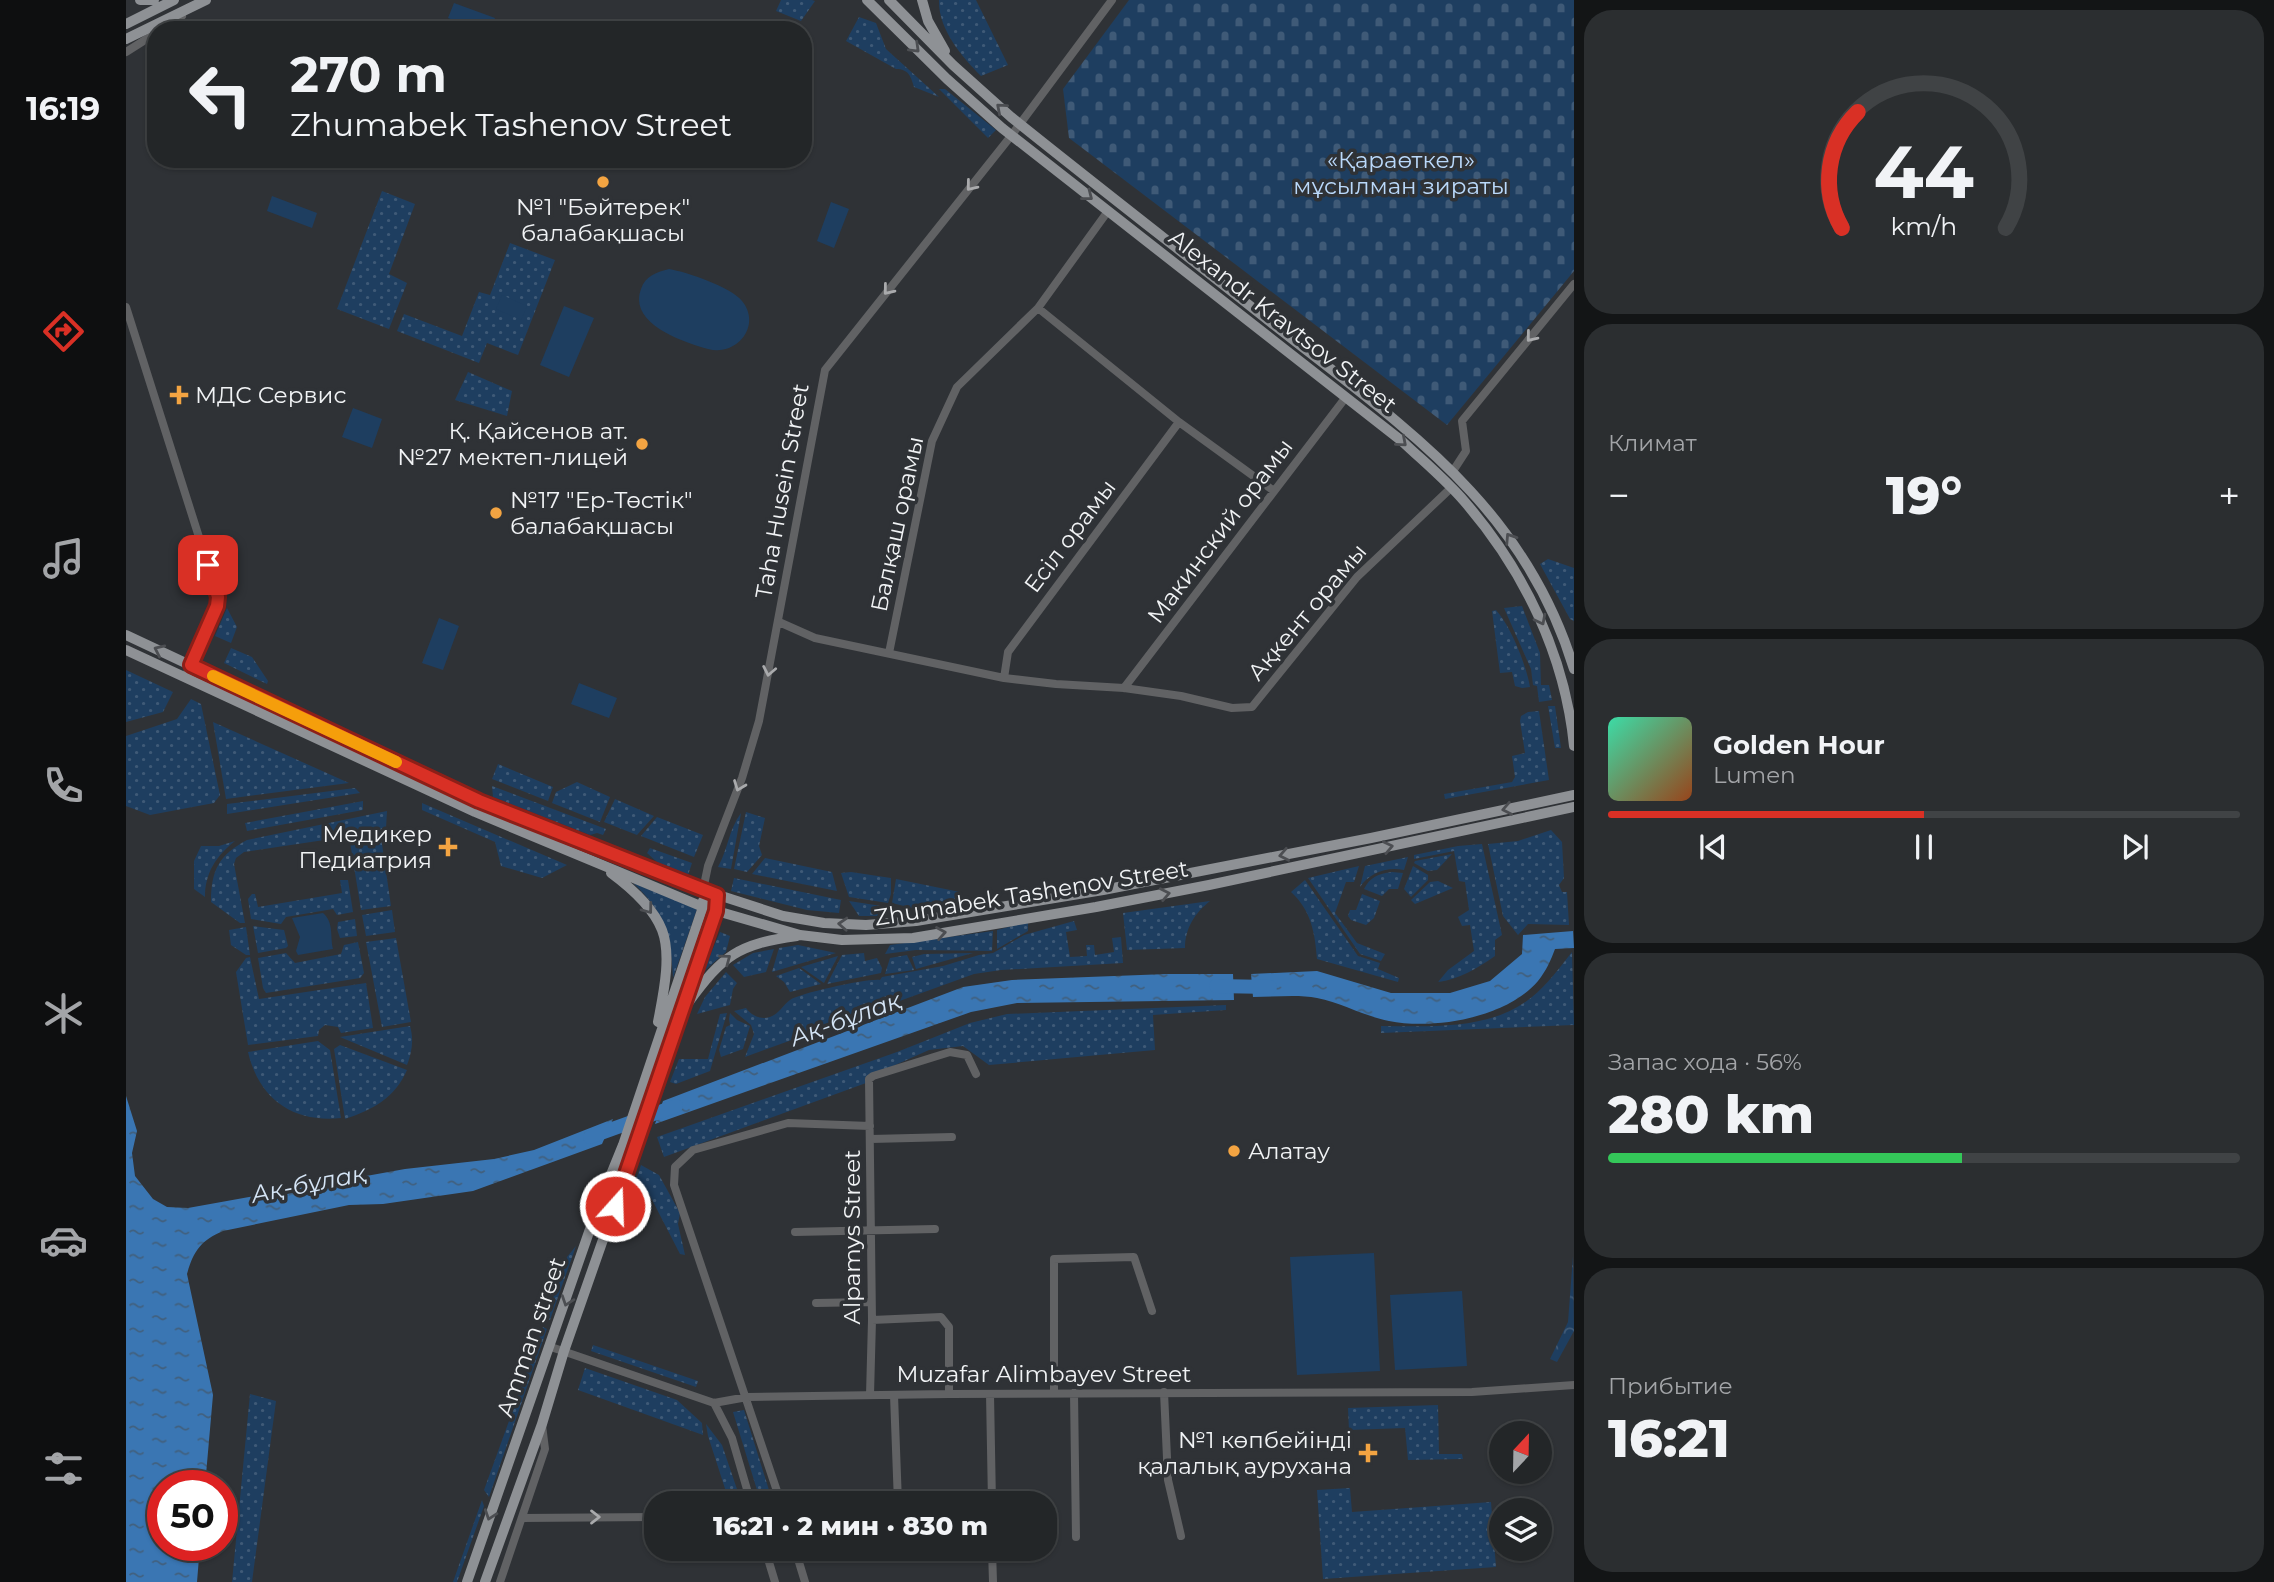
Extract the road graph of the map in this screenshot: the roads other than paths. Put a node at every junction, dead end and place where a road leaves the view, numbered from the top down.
1 (140, 0) edge
2 (154, 0) edge
3 (174, 0) edge
4 (206, 0) edge
5 (867, 0) edge
6 (889, 0) edge
7 (922, 0) edge
8 (1112, 0) edge
9 (163, 21) edge
10 (174, 21) edge
11 (126, 24) edge
12 (147, 29) edge
13 (126, 39) edge
14 (147, 39) edge
15 (126, 52) edge
16 (953, 65) junction
17 (1020, 124) junction
18 (1011, 136) junction
19 (1108, 211) junction
20 (1574, 284) edge
21 (126, 307) edge
22 (1038, 308) junction
23 (1346, 397) junction
24 (1179, 422) junction
25 (1453, 471) junction
26 (1451, 488) junction
27 (1274, 491) junction
28 (779, 622) junction
29 (126, 635) edge
30 (126, 650) edge
31 (889, 653) junction
32 (191, 665) junction
33 (1574, 668) edge
34 (185, 677) junction
35 (1004, 678) junction
36 (1124, 688) junction
37 (1574, 746) edge
38 (1574, 795) edge
39 (1574, 807) edge
40 (598, 863) junction
41 (703, 890) junction
42 (717, 895) junction
43 (703, 907) junction
44 (716, 911) junction
45 (800, 935) junction
46 (682, 1011) junction
47 (652, 1058) junction
48 (976, 1074) dead end
49 (870, 1126) junction
50 (952, 1137) dead end
51 (871, 1139) junction
52 (935, 1229) dead end
53 (870, 1230) junction
54 (795, 1232) dead end
55 (871, 1302) junction
56 (816, 1303) dead end
57 (1152, 1311) dead end
58 (872, 1320) junction
59 (551, 1347) junction
60 (564, 1351) junction
61 (1574, 1379) edge
62 (1574, 1385) edge
63 (1547, 1386) junction
64 (1164, 1392) junction
65 (1054, 1393) junction
66 (1074, 1393) junction
67 (949, 1394) junction
68 (990, 1394) junction
69 (870, 1395) junction
70 (894, 1395) junction
71 (747, 1397) junction
72 (713, 1403) junction
73 (542, 1424) junction
74 (747, 1491) edge
75 (777, 1491) edge
76 (898, 1491) edge
77 (992, 1491) edge
78 (644, 1517) edge
79 (522, 1518) junction
80 (1181, 1536) dead end
81 (1076, 1537) dead end
82 (769, 1561) edge
83 (799, 1561) edge
84 (992, 1561) edge
85 (467, 1582) edge
86 (485, 1582) edge
87 (500, 1582) edge
88 (775, 1582) edge
89 (805, 1582) edge
90 (993, 1582) edge

1 - 2 main road
3 - 11 main road
4 - 9 main road
4 - 10 street
5 -> 18 main road, Alexandr Kravtsov Street
6 - 16 main road, Alexandr Kravtsov Street
7 - 16 main road
8 - 17 street, Taha Husein Street
12 - 13 main road
14 - 15 street
17 -> 16 main road, Alexandr Kravtsov Street
17 - 18 street, Taha Husein Street
17 - 25 main road, Alexandr Kravtsov Street
18 -> 19 main road, Alexandr Kravtsov Street
18 -> 28 street, Taha Husein Street
19 - 22 street, Балқаш орамы
19 - 23 main road, Alexandr Kravtsov Street
20 -> 25 street
21 - 32 street
22 - 24 street
22 - 31 street, Балқаш орамы
23 -> 26 main road, Alexandr Kravtsov Street
23 - 27 street, Макинский орамы
24 - 27 street
24 - 35 street, Есіл орамы
33 -> 25 main road, Alexandr Kravtsov Street
26 - 36 street, Ақкент орамы
26 -> 37 main road, Alexandr Kravtsov Street
27 - 36 street, Макинский орамы
28 - 31 street
28 -> 41 street, Taha Husein Street
32 -> 29 main road, Zhumabek Tashenov Street
30 - 34 main road, Zhumabek Tashenov Street
31 - 35 street
32 - 34 street
32 - 41 main road, Zhumabek Tashenov Street
34 - 40 main road, Zhumabek Tashenov Street
35 - 36 street, Ақкент орамы
38 -> 42 main road, Zhumabek Tashenov Street
45 -> 39 main road, Zhumabek Tashenov Street
40 - 43 main road, Zhumabek Tashenov Street
40 -> 47 main road
41 - 42 main road, Zhumabek Tashenov Street
41 - 43 main road, Taha Husein Street
42 - 44 main road, Amman street
43 - 44 main road, Zhumabek Tashenov Street
43 - 47 main road, Amman street
44 - 45 main road, Zhumabek Tashenov Street
44 - 46 main road, Amman street
46 -> 45 main road
46 - 60 main road, Amman street
47 -> 59 main road, Amman street
48 - 49 street, Alpamys Street
49 - 51 street, Alpamys Street
49 - 71 street
50 - 51 street
51 - 53 street, Alpamys Street
52 - 53 street
53 - 54 street
53 - 55 street, Alpamys Street
55 - 56 street
55 - 58 street, Alpamys Street
57 - 65 street
58 - 67 street
58 - 69 street, Alpamys Street
59 - 60 street, Muzafar Alimbayev Street
59 -> 85 main road, Amman street
60 - 72 street, Muzafar Alimbayev Street
60 - 73 main road, Amman street
61 - 63 street, Muzafar Alimbayev Street
62 - 63 street, Muzafar Alimbayev Street
63 - 64 street, Muzafar Alimbayev Street
64 - 66 street, Muzafar Alimbayev Street
64 - 80 street
65 - 66 street, Muzafar Alimbayev Street
65 - 68 street, Muzafar Alimbayev Street
66 - 81 street
67 - 68 street, Muzafar Alimbayev Street
67 - 70 street, Muzafar Alimbayev Street
68 - 77 street
69 - 70 street, Muzafar Alimbayev Street
69 - 71 street, Muzafar Alimbayev Street
70 - 76 street
71 - 72 street, Muzafar Alimbayev Street
71 - 75 street
72 - 74 street
73 - 79 street, Amman street
73 - 86 main road, Amman street
79 -> 78 street
79 - 87 street, Amman street
82 - 88 street
83 - 89 street
84 - 90 street

